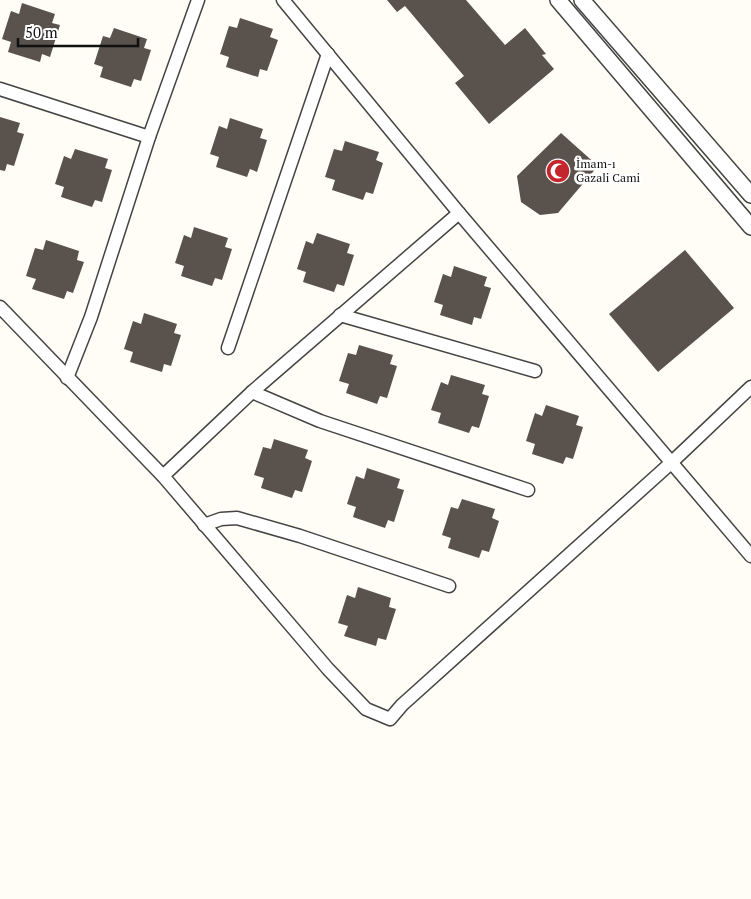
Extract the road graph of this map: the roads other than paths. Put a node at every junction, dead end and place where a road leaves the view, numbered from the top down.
1 (198, 0) edge
2 (283, 0) edge
3 (558, 0) edge
4 (582, 0) edge
5 (328, 54) junction
6 (0, 89) edge
7 (149, 137) junction
8 (750, 192) edge
9 (732, 205) junction
10 (460, 213) junction
11 (751, 227) edge
12 (0, 307) edge
13 (340, 315) junction
14 (228, 348) dead end
15 (535, 371) dead end
16 (68, 378) junction
17 (751, 388) edge
18 (252, 392) junction
19 (672, 462) junction
20 (163, 476) junction
21 (528, 490) dead end
22 (204, 524) junction
23 (751, 556) edge
24 (449, 586) dead end

1 - 7 street
2 - 5 street
3 - 9 street
4 - 8 street
5 - 10 street
5 - 14 street
6 - 7 street
7 - 16 street
8 - 9 street
9 - 11 street
10 - 13 street
10 - 19 street
12 - 16 street
13 - 15 street
13 - 18 street
16 - 20 street
17 - 19 street
18 - 20 street
18 - 21 street
19 - 22 street
19 - 23 street
20 - 22 street
22 - 24 street

